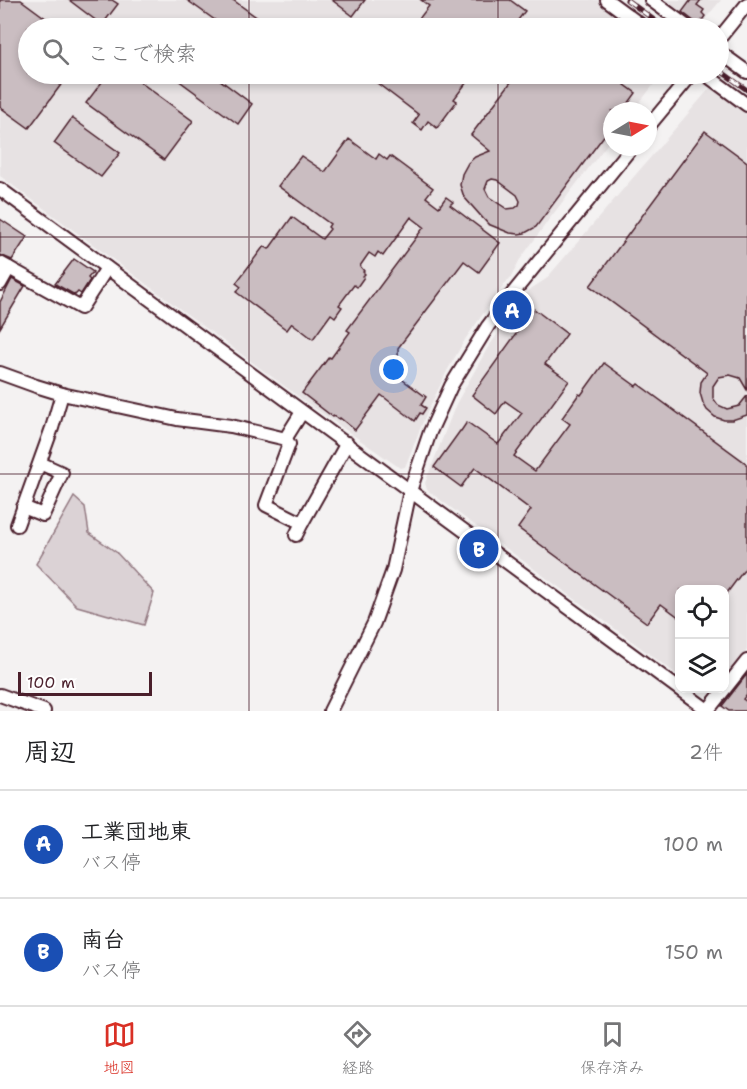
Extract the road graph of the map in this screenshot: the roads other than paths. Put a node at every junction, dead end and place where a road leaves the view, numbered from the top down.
1 (607, 0) edge
2 (651, 0) edge
3 (747, 4) edge
4 (631, 18) edge
5 (675, 18) edge
6 (729, 26) edge
7 (729, 59) edge
8 (747, 72) edge
9 (684, 84) edge
10 (719, 84) edge
11 (747, 105) edge
12 (657, 116) edge
13 (625, 156) edge
14 (0, 189) edge
15 (5, 266) edge
16 (107, 268) junction
17 (0, 284) edge
18 (0, 373) edge
19 (62, 394) junction
20 (302, 412) junction
21 (286, 439) junction
22 (347, 443) junction
23 (40, 463) junction
24 (410, 491) junction
25 (23, 507) junction
26 (302, 523) junction
27 (16, 525) dead end
28 (296, 536) dead end
29 (747, 661) edge
30 (0, 695) edge
31 (44, 711) edge
32 (330, 711) edge
33 (709, 711) edge

1 - 4 street
2 - 5 street
3 - 6 street
7 - 8 street
9 - 12 street
10 - 11 street
13 - 24 street
14 - 16 street
15 - 16 street
15 - 17 street
16 - 20 street
18 - 19 street
19 - 21 street
19 - 23 street
20 - 21 street
20 - 22 street
21 - 26 street
22 - 24 street
22 - 26 street
23 - 25 street
23 - 25 street
24 - 32 street
24 - 33 street
25 - 27 street
26 - 28 street
29 - 33 street
30 - 31 street

